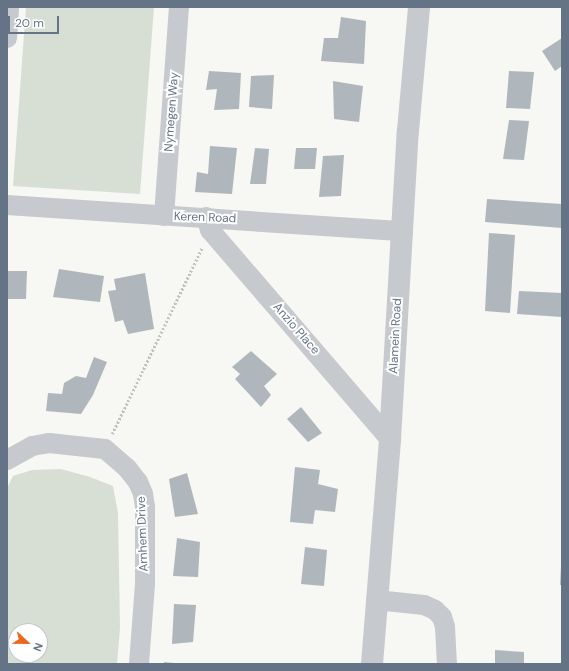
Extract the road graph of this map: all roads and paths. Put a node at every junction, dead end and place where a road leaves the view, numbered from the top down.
1 (9, 7) edge
2 (179, 7) edge
3 (419, 7) edge
4 (7, 38) edge
5 (7, 205) edge
6 (164, 216) junction
7 (208, 224) junction
8 (403, 231) junction
9 (390, 439) junction
10 (105, 449) junction
11 (7, 460) edge
12 (376, 600) junction
13 (139, 664) edge
14 (372, 664) edge
15 (447, 664) edge

1 - 4 street
2 - 6 street, Nymegen Way
3 - 8 street, Alamein Road
5 - 6 street, Keren Road
6 - 7 street, Keren Road
7 - 8 street, Keren Road
7 - 9 street, Anzio Place
7 - 10 path
8 - 9 street, Alamein Road
9 - 12 street, Alamein Road
10 - 11 street
10 - 13 street, Arnhem Drive
12 - 14 street, Alamein Road
12 - 15 street

